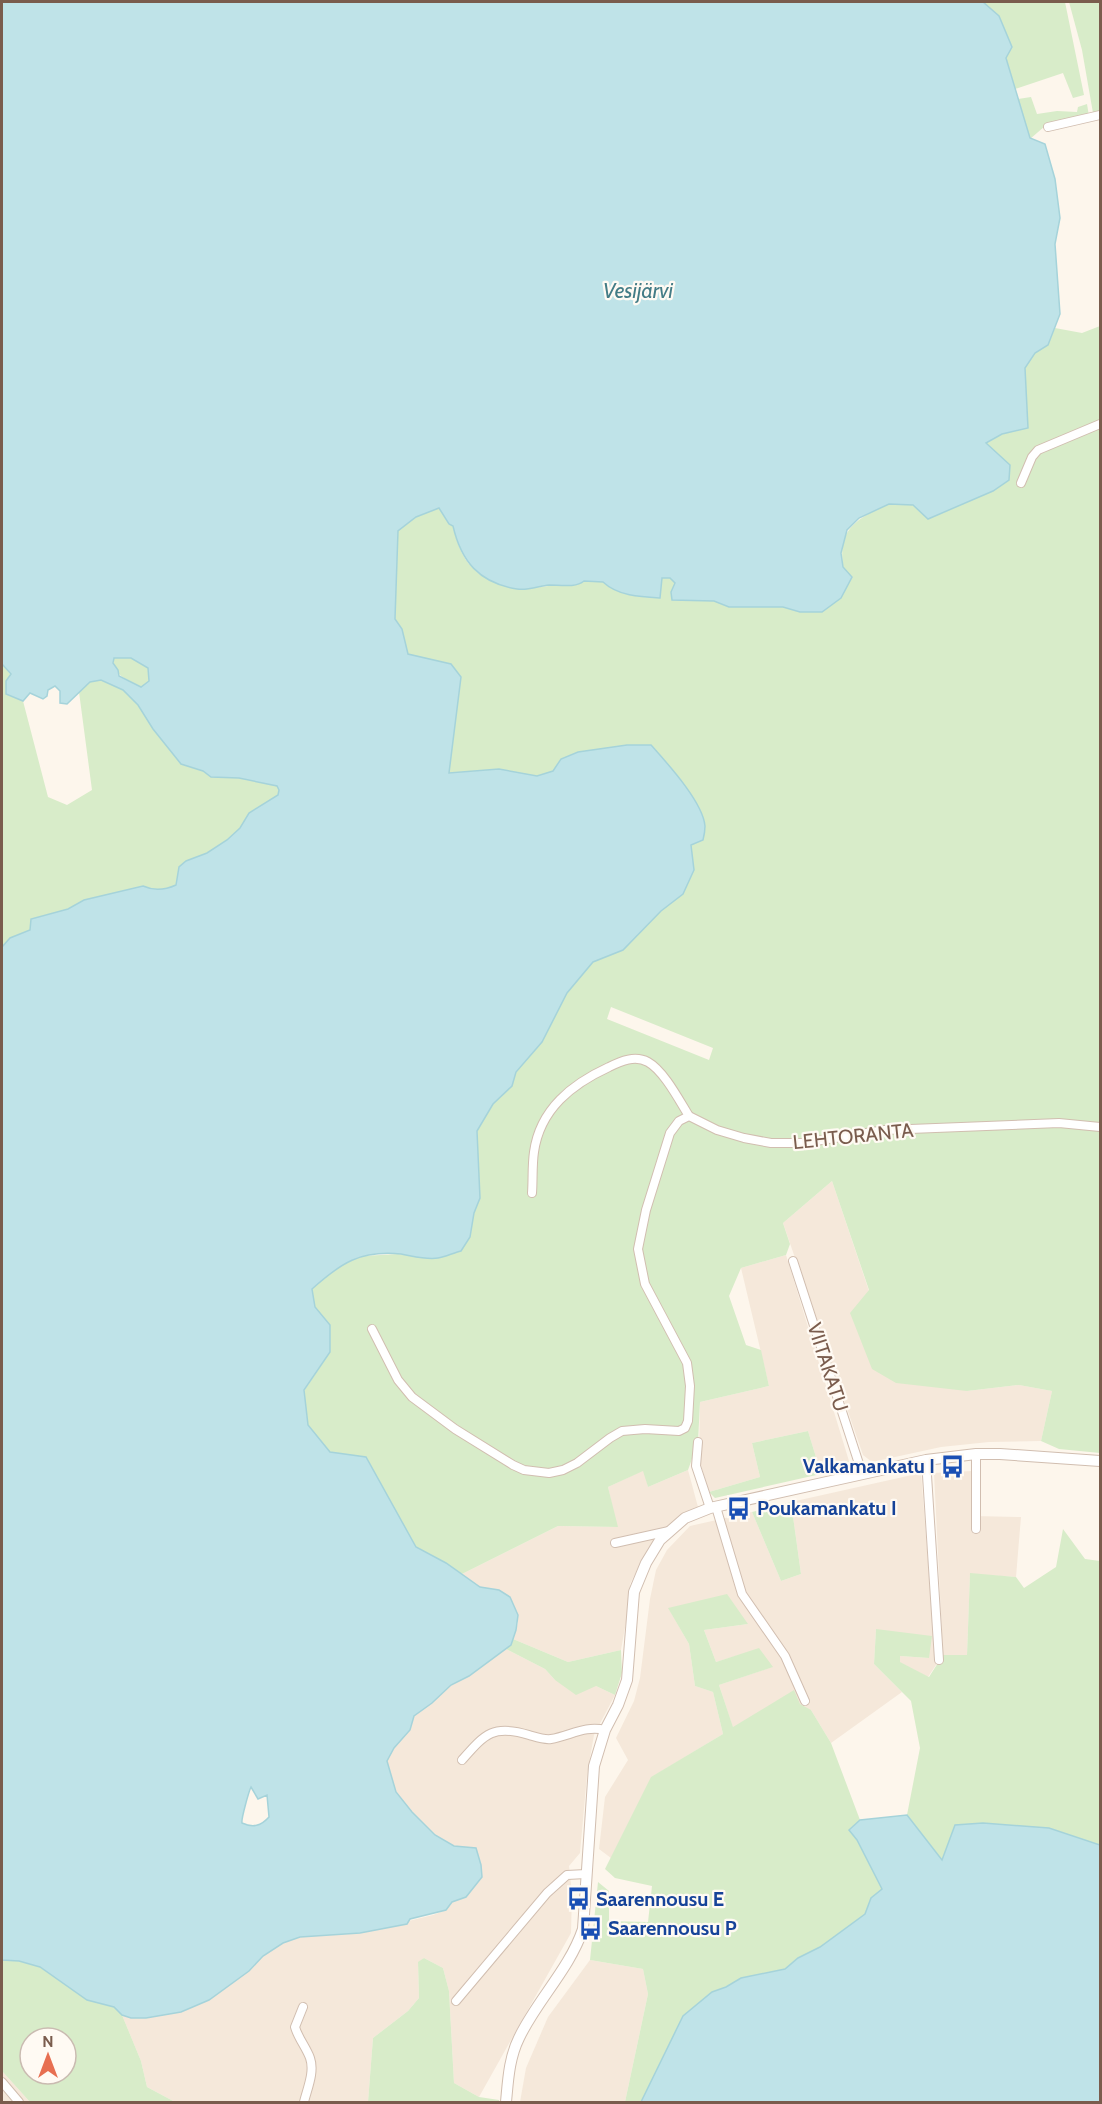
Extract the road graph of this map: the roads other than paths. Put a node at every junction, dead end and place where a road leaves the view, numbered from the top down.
1 (1101, 115) edge
2 (1048, 127) dead end
3 (1101, 423) edge
4 (1021, 483) dead end
5 (689, 1116) junction
6 (1101, 1127) edge
7 (532, 1193) dead end
8 (793, 1261) dead end
9 (372, 1329) dead end
10 (698, 1442) dead end
11 (976, 1454) junction
12 (926, 1460) junction
13 (1101, 1461) edge
14 (862, 1473) junction
15 (713, 1508) junction
16 (976, 1529) dead end
17 (669, 1531) junction
18 (615, 1543) dead end
19 (939, 1660) dead end
20 (805, 1701) dead end
21 (605, 1730) junction
22 (462, 1760) dead end
23 (586, 1874) junction
24 (456, 2001) dead end
25 (303, 2007) dead end
26 (2, 2082) edge
27 (19, 2103) edge
28 (304, 2103) edge
29 (506, 2103) edge

1 - 2 street
3 - 4 street
5 - 6 street, LEHTORANTA
5 - 7 street
5 - 9 street
8 - 14 street, VIITAKATU
10 - 15 street
11 - 12 street
11 - 13 street
11 - 16 street
12 - 14 street
12 - 19 street
14 - 15 street
15 - 17 street
15 - 20 street
17 - 18 street
17 - 21 street
21 - 22 street
21 - 23 street
23 - 24 street
23 - 29 street
25 - 28 street
26 - 27 street

